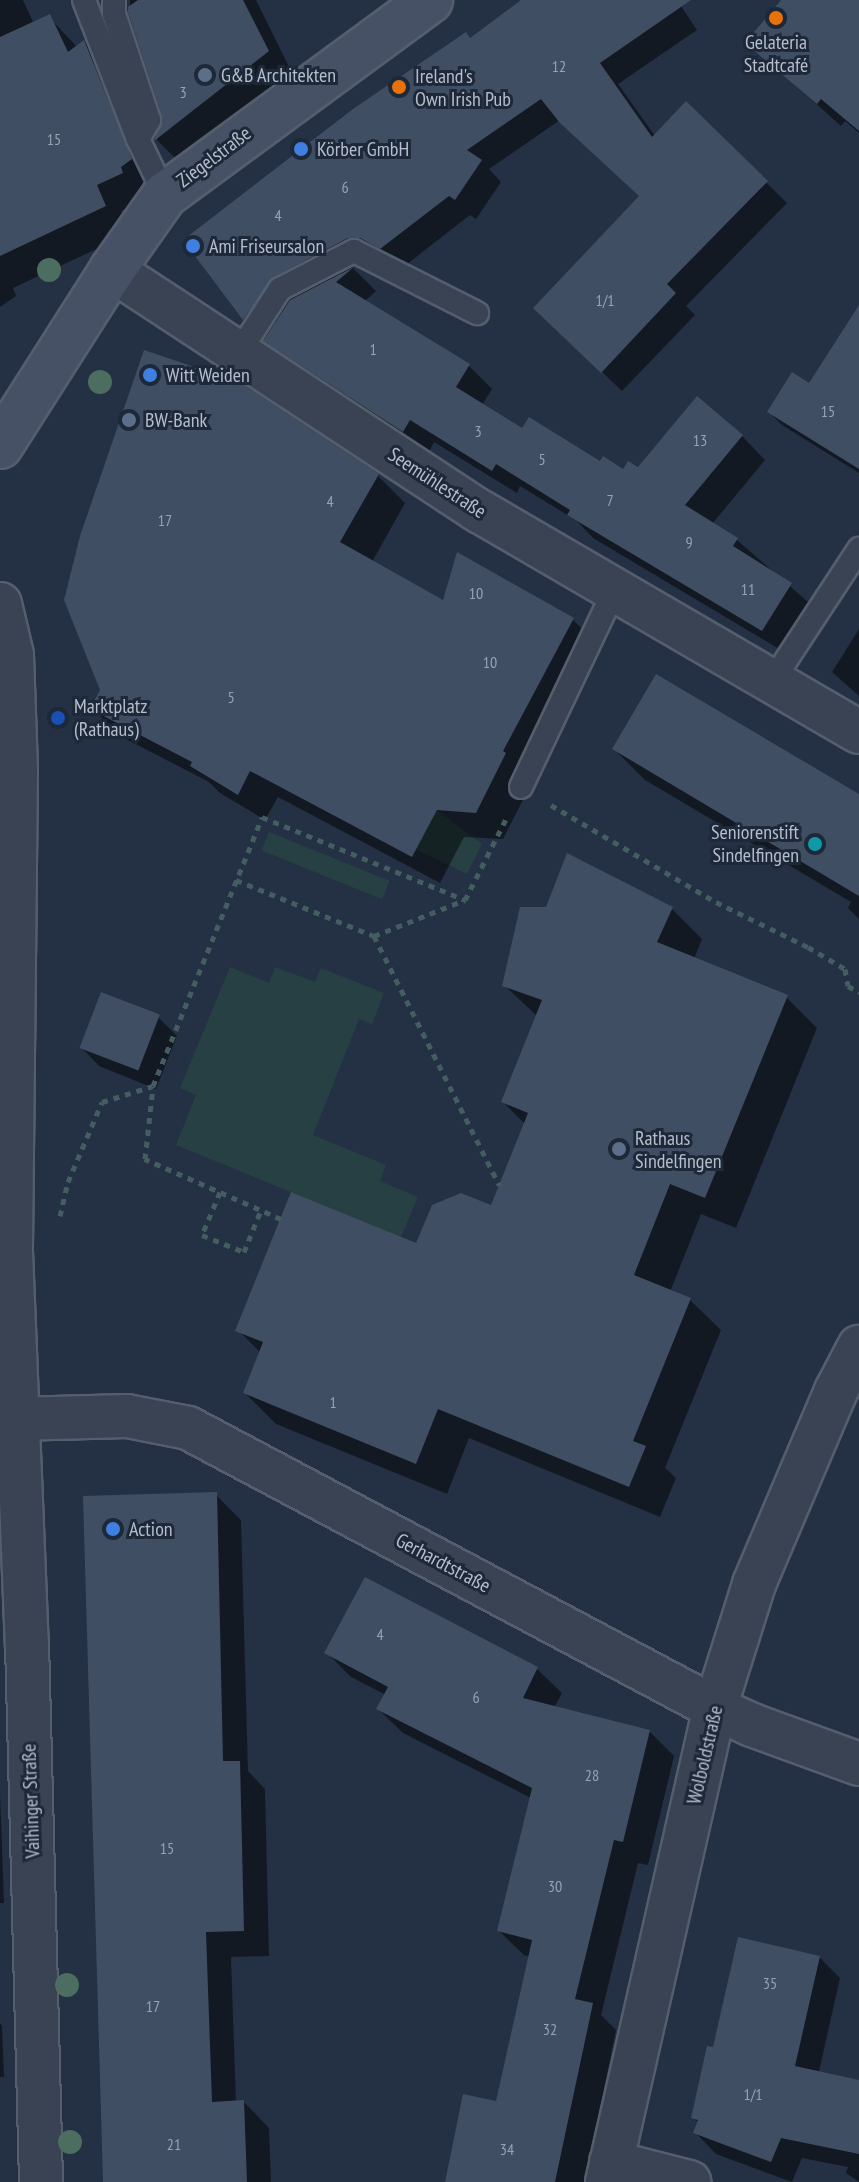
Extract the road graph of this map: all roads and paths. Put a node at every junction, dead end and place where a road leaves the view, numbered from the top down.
1 (84, 0) edge
2 (114, 0) edge
3 (430, 0) edge
4 (138, 139) junction
5 (165, 195) junction
6 (112, 270) junction
7 (477, 313) dead end
8 (238, 354) junction
9 (0, 446) edge
10 (859, 549) edge
11 (614, 591) junction
12 (0, 604) edge
13 (773, 680) junction
14 (859, 732) edge
15 (521, 787) dead end
16 (560, 810) dead end
17 (491, 850) dead end
18 (236, 880) junction
19 (465, 900) junction
20 (374, 936) junction
21 (859, 992) edge
22 (153, 1086) junction
23 (499, 1185) dead end
24 (220, 1192) junction
25 (261, 1210) junction
26 (281, 1219) dead end
27 (11, 1251) junction
28 (859, 1347) edge
29 (848, 1396) edge
30 (16, 1419) junction
31 (715, 1708) junction
32 (859, 1764) edge
33 (609, 2172) edge
34 (41, 2182) edge
35 (689, 2182) edge

1 - 4 lane
2 - 4 lane
3 - 5 main road, Ziegelstraße
4 - 5 lane
5 - 6 main road, Ziegelstraße
6 - 8 street, Seemühlestraße
6 - 9 main road, Ziegelstraße
7 - 8 lane
8 - 11 street, Seemühlestraße
10 - 13 lane
11 - 13 street, Seemühlestraße
11 - 15 lane
12 - 27 street, Vaihinger Straße
13 - 14 street, Seemühlestraße
16 - 21 path
17 - 19 path
18 - 19 path
18 - 20 path
18 - 22 path
19 - 20 path
20 - 23 path
22 - 24 path
22 - 27 path
24 - 25 path
24 - 25 path
25 - 26 path
27 - 30 street, Vaihinger Straße
28 - 29 street, Wolboldstraße
29 - 31 street, Wolboldstraße
30 - 31 street, Gerhardtstraße
30 - 34 street, Vaihinger Straße
31 - 32 street, Gerhardtstraße
31 - 33 street, Wolboldstraße
33 - 35 street

